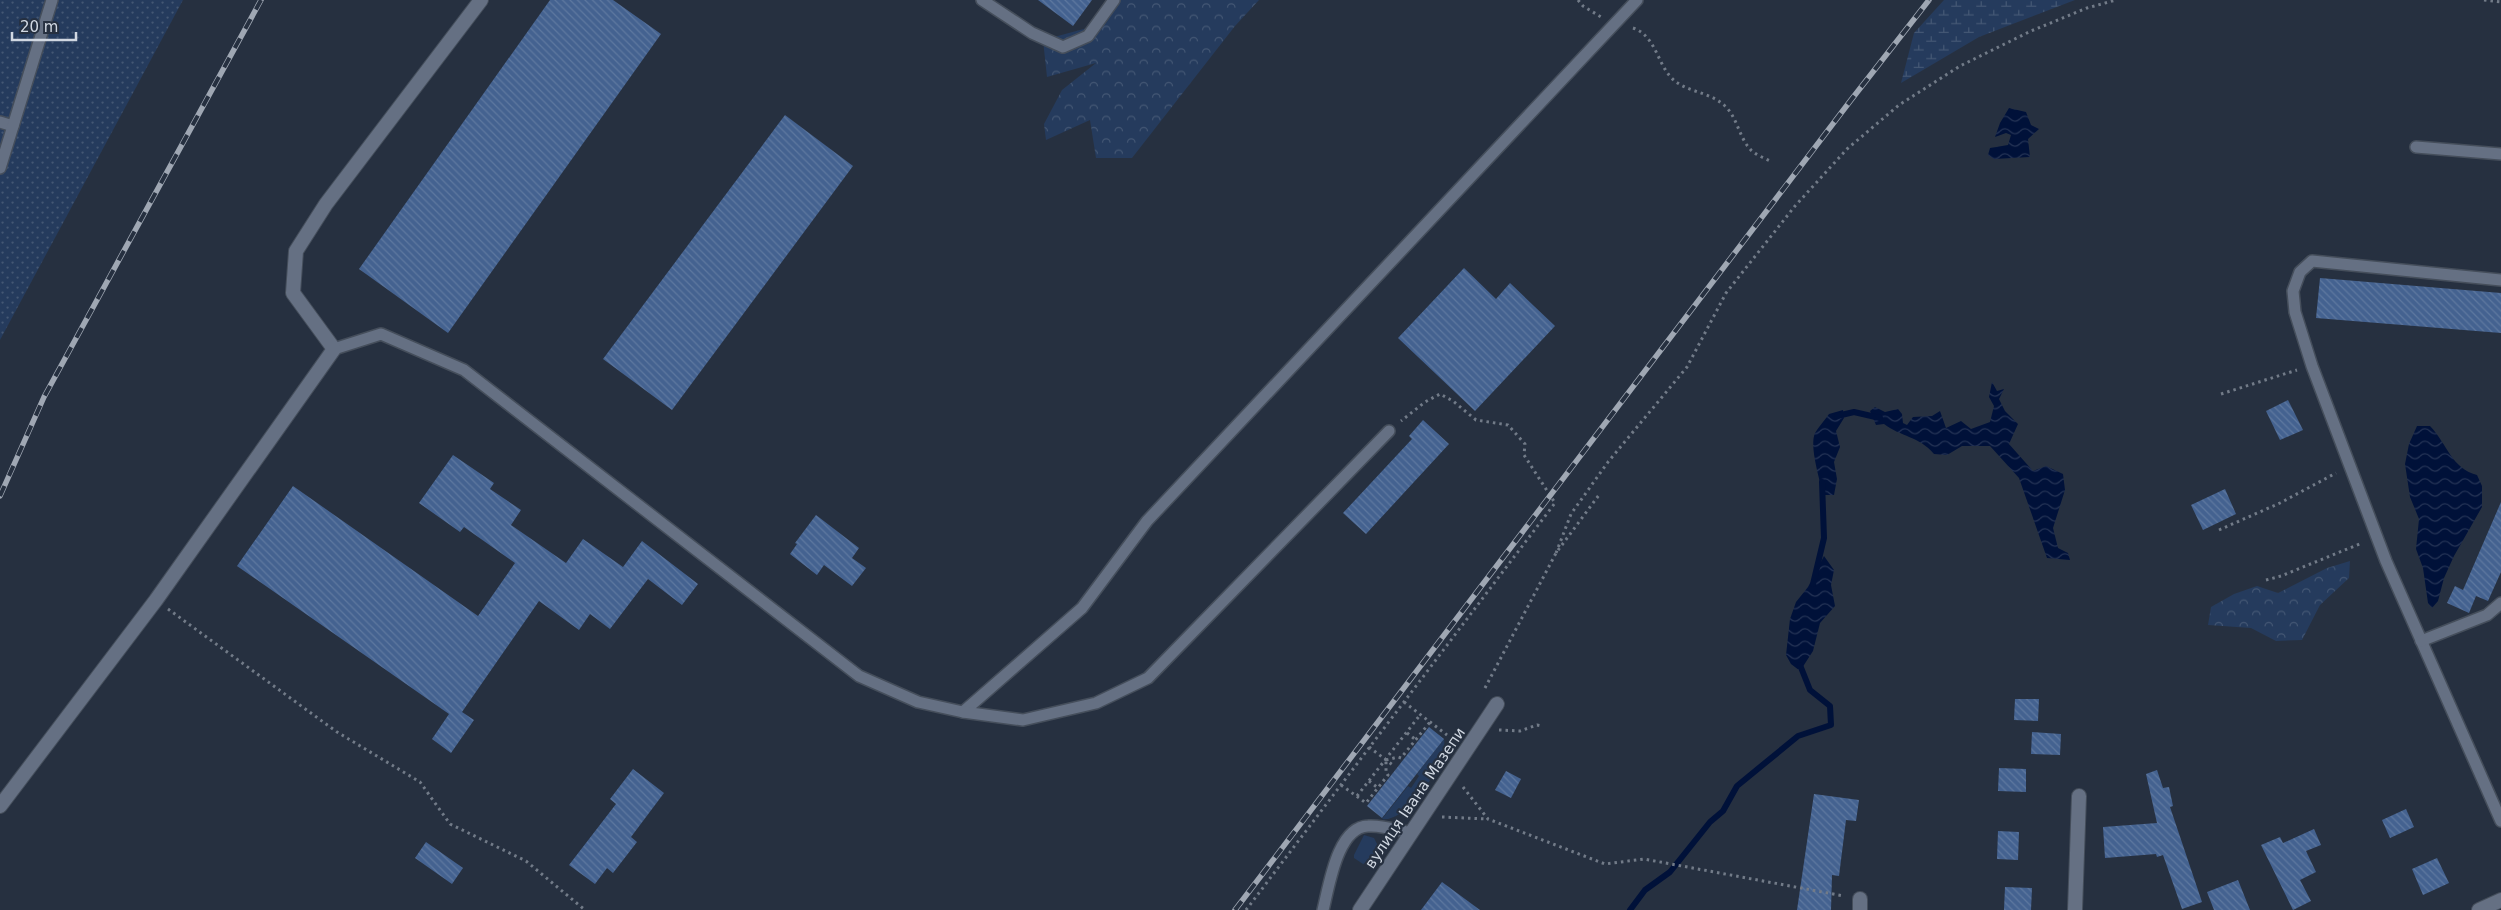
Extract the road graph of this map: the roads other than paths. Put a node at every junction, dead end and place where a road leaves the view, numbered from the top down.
1 (52, 0) edge
2 (481, 0) edge
3 (982, 0) edge
4 (1114, 0) edge
5 (1637, 0) edge
6 (0, 122) edge
7 (13, 126) junction
8 (2416, 147) dead end
9 (2501, 154) edge
10 (0, 168) edge
11 (2501, 280) edge
12 (334, 349) junction
13 (1388, 431) road end
14 (2501, 603) edge
15 (2421, 642) junction
16 (1497, 704) dead end
17 (963, 712) junction
18 (2079, 796) dead end
19 (0, 806) edge
20 (2501, 821) edge
21 (1410, 832) junction
22 (2501, 900) edge
23 (1323, 910) edge
24 (1360, 910) edge
25 (2075, 910) edge
26 (2479, 910) edge

1 - 7 lane
2 - 12 street
3 - 4 lane
5 - 17 lane
6 - 7 lane
7 - 10 lane
8 - 9 lane
11 - 15 lane
12 - 17 lane
12 - 19 street
13 - 17 lane
14 - 15 lane
15 - 20 lane
16 - 21 street, вулиця Івана Мазепи
18 - 25 street
21 - 23 lane
21 - 24 street, вулиця Івана Мазепи
22 - 26 street

